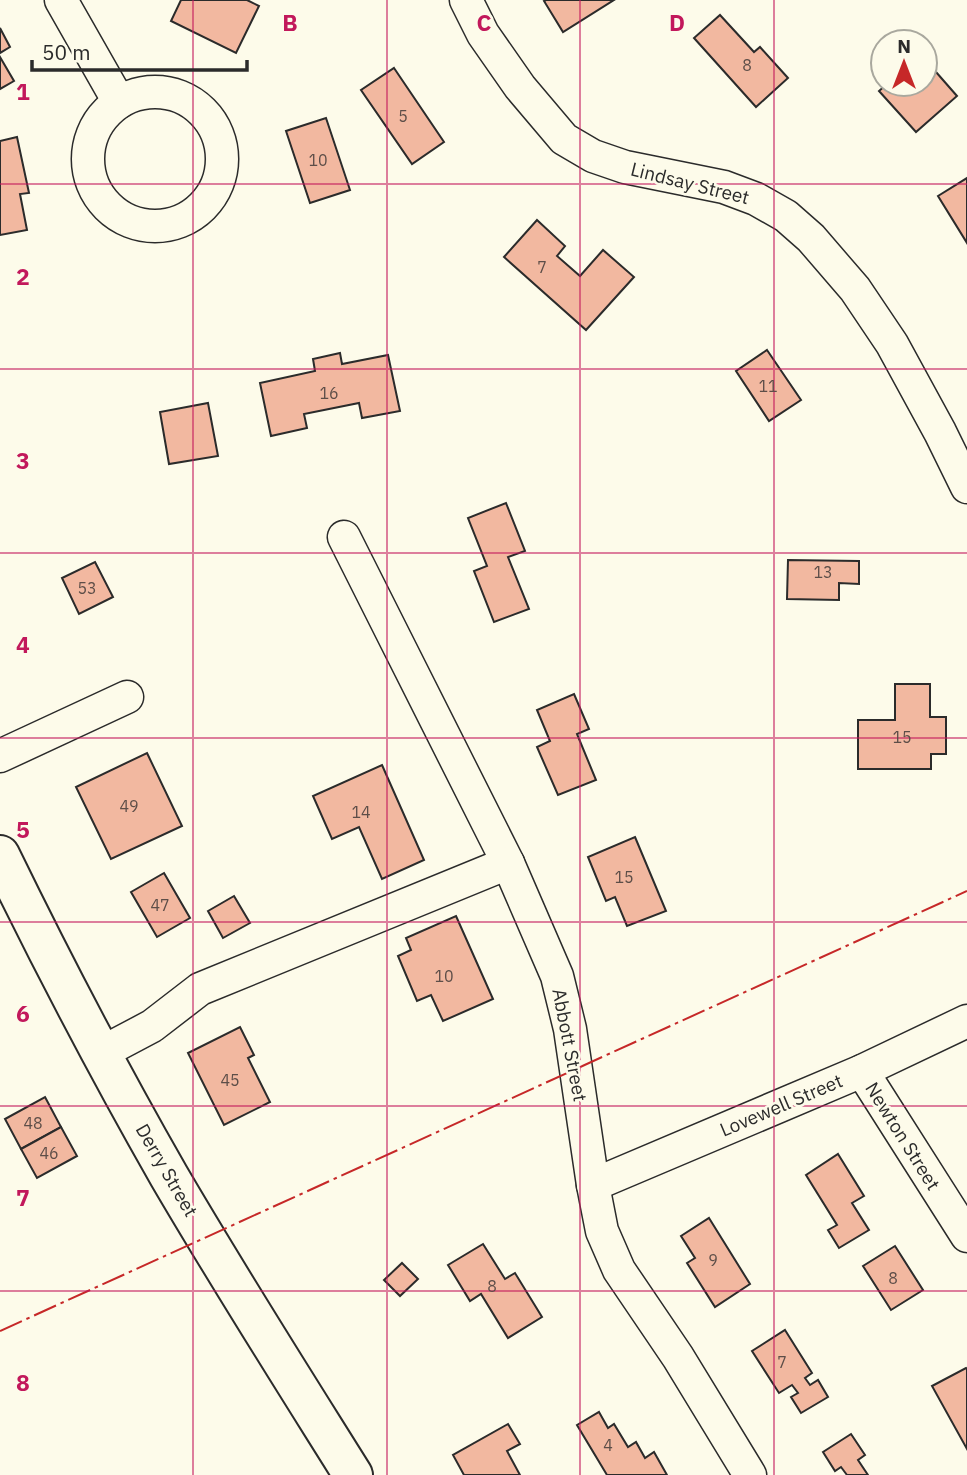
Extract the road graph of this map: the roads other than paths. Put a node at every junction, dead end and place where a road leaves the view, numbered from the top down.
1 (61, 0) edge
2 (466, 0) edge
3 (119, 102) junction
4 (967, 487) edge
5 (344, 537) dead end
6 (127, 697) dead end
7 (0, 756) edge
8 (0, 855) edge
9 (508, 863) junction
10 (967, 1021) edge
11 (102, 1053) junction
12 (862, 1071) junction
13 (593, 1185) junction
14 (967, 1236) edge
15 (353, 1475) edge
16 (750, 1475) edge

1 - 3 street
2 - 4 street, Lindsay Street
3 - 3 street
5 - 9 street, Abbott Street
6 - 7 street
8 - 11 main road, Derry Street
9 - 11 street
9 - 13 street, Abbott Street
10 - 12 street, Lovewell Street
11 - 15 main road, Derry Street
12 - 13 street, Lovewell Street
12 - 14 street, Newton Street
13 - 16 street, Abbott Street

